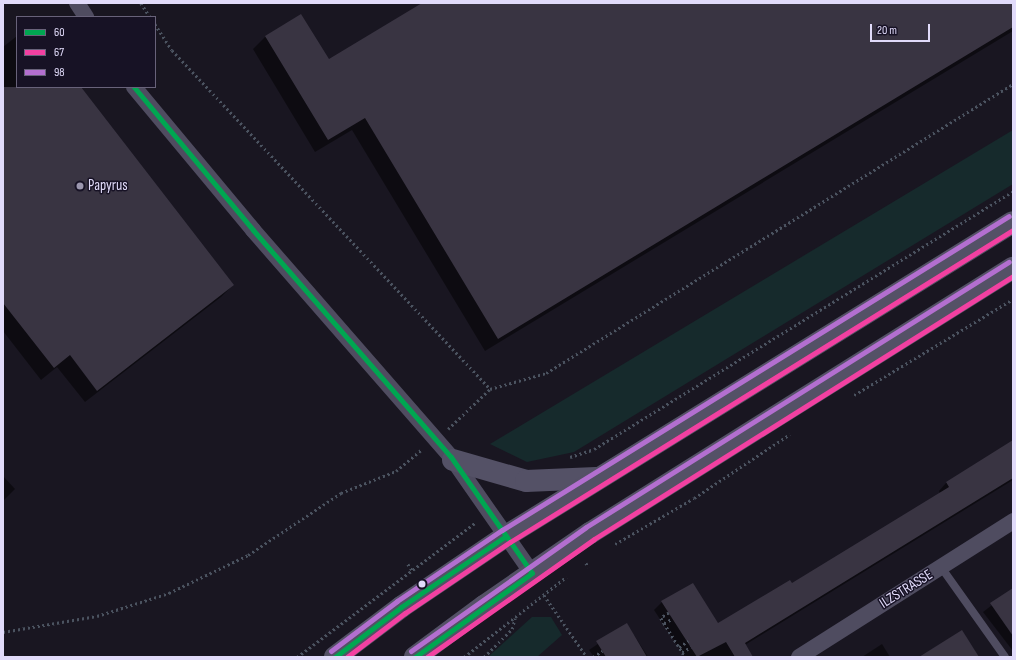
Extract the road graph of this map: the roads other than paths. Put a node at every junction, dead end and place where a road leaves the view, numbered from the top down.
1 (77, 3) edge
2 (85, 16) edge
3 (135, 88) edge
4 (1013, 222) edge
5 (1013, 268) edge
6 (453, 460) junction
7 (600, 477) junction
8 (1013, 521) edge
9 (506, 536) junction
10 (941, 567) junction
11 (532, 573) junction
12 (335, 657) edge
13 (415, 657) edge
14 (799, 657) edge
15 (1005, 657) edge

1 - 2 street
3 - 6 street
4 - 7 main road
5 - 11 main road
6 - 7 main road
6 - 9 street
7 - 9 main road
8 - 10 street, ILZSTRASSE
9 - 11 street
9 - 12 main road
10 - 14 street, ILZSTRASSE
10 - 15 lane
11 - 13 main road

